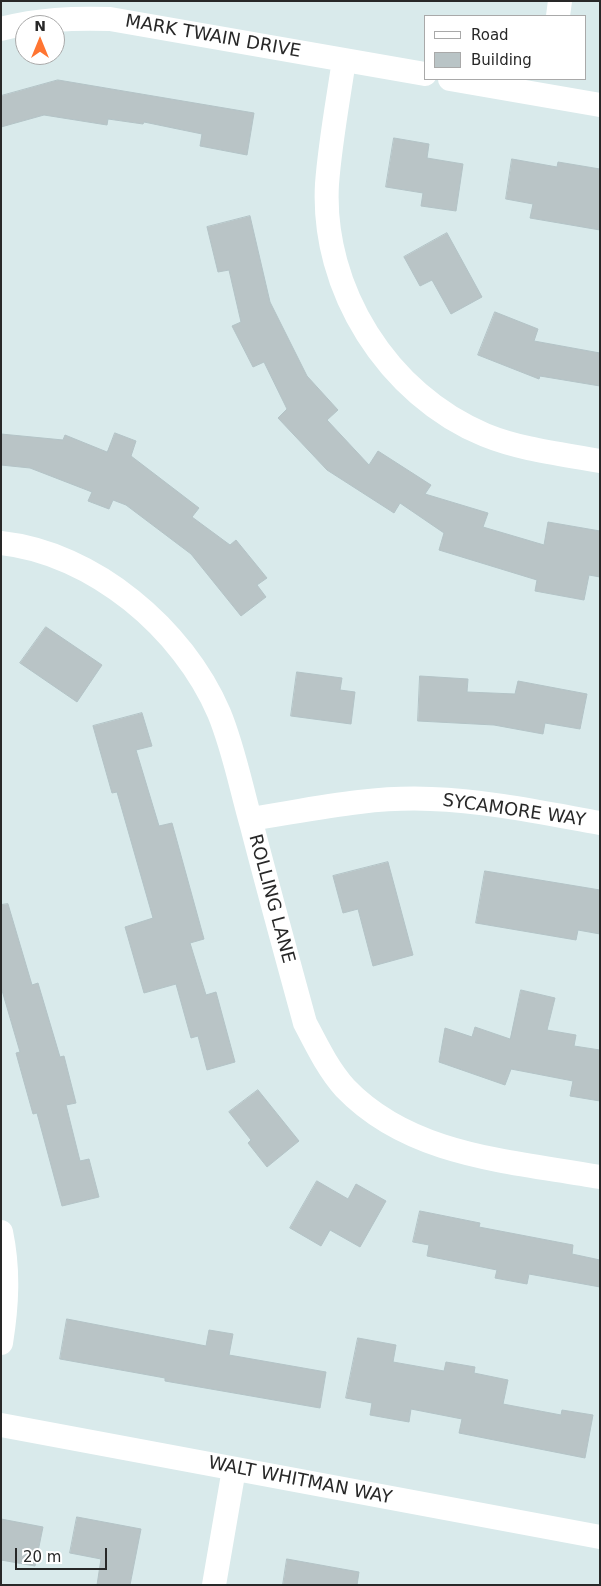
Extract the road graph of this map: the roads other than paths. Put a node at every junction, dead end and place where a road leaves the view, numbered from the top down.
1 (560, 1) edge
2 (558, 15) edge
3 (1, 29) edge
4 (344, 60) junction
5 (424, 74) edge
6 (462, 80) edge
7 (548, 87) edge
8 (600, 105) edge
9 (600, 462) edge
10 (1, 543) edge
11 (250, 819) junction
12 (600, 823) edge
13 (600, 1178) edge
14 (1, 1232) edge
15 (1, 1343) edge
16 (1, 1425) edge
17 (234, 1469) junction
18 (600, 1537) edge
19 (214, 1585) edge

1 - 2 street
3 - 4 street, MARK TWAIN DRIVE
4 - 5 street, MARK TWAIN DRIVE
4 - 9 street
6 - 7 street
7 - 8 street
10 - 11 street, ROLLING LANE
11 - 12 street, SYCAMORE WAY
11 - 13 street, ROLLING LANE
14 - 15 street
16 - 17 street, WALT WHITMAN WAY
17 - 18 street, WALT WHITMAN WAY
17 - 19 street

